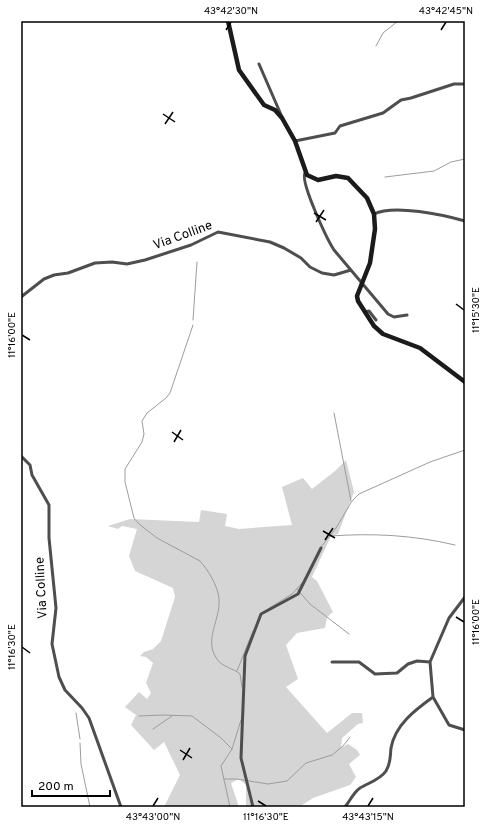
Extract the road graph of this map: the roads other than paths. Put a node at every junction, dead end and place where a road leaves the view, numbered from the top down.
1 (228, 21) edge
2 (259, 64) dead end
3 (465, 84) edge
4 (282, 118) junction
5 (295, 142) junction
6 (305, 173) junction
7 (374, 214) junction
8 (465, 221) edge
9 (351, 270) junction
10 (363, 283) junction
11 (21, 297) edge
12 (365, 312) junction
13 (407, 315) dead end
14 (376, 320) dead end
15 (465, 382) edge
16 (21, 456) edge
17 (321, 548) dead end
18 (465, 597) edge
19 (332, 662) dead end
20 (430, 662) junction
21 (433, 697) junction
22 (465, 730) edge
23 (122, 807) edge
24 (253, 807) edge
25 (345, 807) edge

1 - 4 main road
2 - 4 street
3 - 5 street
4 - 5 main road
5 - 6 main road
6 - 7 main road
6 - 9 street
7 - 8 street
7 - 10 main road
9 - 10 street
9 - 11 street, Via Colline
10 - 12 main road
10 - 13 street
12 - 14 street
12 - 15 main road
16 - 23 street, Via Colline
17 - 24 street
18 - 20 street
19 - 20 street
20 - 21 street
21 - 22 street
21 - 25 street

